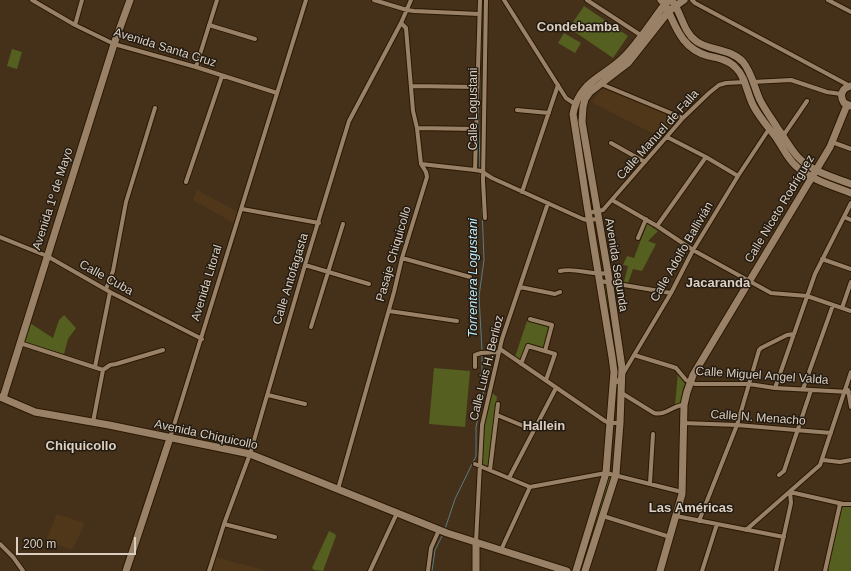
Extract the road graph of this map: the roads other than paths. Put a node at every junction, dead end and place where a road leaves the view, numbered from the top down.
1 (32, 0) edge
2 (82, 0) edge
3 (130, 0) edge
4 (217, 0) edge
5 (306, 0) edge
6 (374, 0) edge
7 (411, 0) edge
8 (480, 0) edge
9 (486, 0) edge
10 (504, 0) edge
11 (587, 0) edge
12 (684, 0) edge
13 (692, 0) edge
14 (828, 0) edge
15 (669, 2) edge
16 (407, 10) junction
17 (668, 11) junction
18 (851, 12) edge
19 (479, 14) junction
20 (401, 23) junction
21 (75, 25) junction
22 (209, 25) junction
23 (644, 38) junction
24 (255, 39) dead end
25 (114, 44) junction
26 (196, 67) junction
27 (222, 76) junction
28 (749, 82) junction
29 (601, 84) junction
30 (558, 85) junction
31 (412, 86) junction
32 (850, 86) edge
33 (477, 87) junction
34 (277, 93) junction
35 (841, 94) junction
36 (807, 101) dead end
37 (575, 104) junction
38 (849, 105) edge
39 (154, 108) dead end
40 (517, 110) dead end
41 (549, 113) junction
42 (683, 118) junction
43 (417, 128) junction
44 (476, 129) junction
45 (769, 129) junction
46 (783, 136) junction
47 (667, 137) junction
48 (832, 142) junction
49 (611, 143) dead end
50 (851, 149) edge
51 (706, 157) junction
52 (645, 162) junction
53 (421, 164) junction
54 (480, 171) junction
55 (814, 173) junction
56 (738, 176) junction
57 (186, 182) dead end
58 (851, 184) edge
59 (522, 192) junction
60 (851, 193) edge
61 (612, 200) junction
62 (548, 203) junction
63 (851, 203) edge
64 (242, 209) junction
65 (597, 215) junction
66 (589, 216) junction
67 (844, 217) junction
68 (484, 218) dead end
69 (646, 219) junction
70 (851, 220) edge
71 (319, 222) junction
72 (343, 224) dead end
73 (657, 226) junction
74 (0, 237) edge
75 (638, 238) dead end
76 (693, 250) junction
77 (47, 256) junction
78 (402, 258) junction
79 (822, 259) junction
80 (305, 265) junction
81 (851, 269) edge
82 (560, 271) dead end
83 (328, 272) junction
84 (608, 273) junction
85 (470, 277) dead end
86 (599, 278) junction
87 (609, 281) junction
88 (749, 281) junction
89 (851, 282) edge
90 (369, 284) dead end
91 (520, 287) junction
92 (108, 290) junction
93 (560, 292) dead end
94 (670, 293) junction
95 (807, 296) junction
96 (833, 305) junction
97 (842, 308) junction
98 (389, 311) junction
99 (851, 311) edge
100 (530, 319) dead end
101 (457, 321) dead end
102 (312, 327) dead end
103 (794, 334) junction
104 (202, 339) junction
105 (20, 343) junction
106 (163, 350) dead end
107 (499, 351) junction
108 (545, 351) junction
109 (634, 355) junction
110 (522, 364) junction
111 (95, 367) junction
112 (475, 367) dead end
113 (103, 370) junction
114 (851, 372) edge
115 (621, 377) junction
116 (546, 380) junction
117 (612, 382) junction
118 (690, 382) junction
119 (849, 383) edge
120 (749, 384) junction
121 (556, 388) junction
122 (775, 388) junction
123 (803, 389) junction
124 (811, 390) junction
125 (621, 392) junction
126 (846, 392) junction
127 (612, 393) junction
128 (268, 395) junction
129 (1, 400) edge
130 (305, 404) dead end
131 (498, 404) dead end
132 (684, 405) junction
133 (851, 407) edge
134 (497, 415) junction
135 (93, 422) junction
136 (684, 422) junction
137 (609, 423) junction
138 (620, 423) junction
139 (737, 425) junction
140 (534, 430) junction
141 (798, 431) junction
142 (831, 433) junction
143 (653, 434) dead end
144 (170, 438) junction
145 (250, 454) junction
146 (823, 460) junction
147 (851, 460) edge
148 (475, 464) dead end
149 (480, 466) junction
150 (490, 470) junction
151 (606, 472) junction
152 (616, 474) junction
153 (779, 475) dead end
154 (508, 478) junction
155 (650, 483) junction
156 (530, 488) junction
157 (338, 489) junction
158 (682, 492) junction
159 (790, 492) junction
160 (840, 504) junction
161 (851, 504) edge
162 (397, 513) junction
163 (603, 516) junction
164 (676, 516) junction
165 (699, 521) junction
166 (224, 524) junction
167 (717, 524) junction
168 (746, 530) junction
169 (442, 531) junction
170 (275, 537) dead end
171 (670, 537) junction
172 (784, 537) junction
173 (476, 543) junction
174 (0, 544) edge
175 (501, 550) junction
176 (23, 571) edge
177 (126, 571) edge
178 (208, 571) edge
179 (370, 571) edge
180 (428, 571) edge
181 (476, 571) edge
182 (564, 571) edge
183 (576, 571) edge
184 (585, 571) edge
185 (660, 571) edge
186 (702, 571) edge
187 (776, 571) edge
188 (825, 571) edge

1 - 21 street, Avenida Santa Cruz
2 - 21 street
3 - 25 main road, Avenida 1º de Mayo
4 - 22 street
5 - 34 street, Avenida Litoral
6 - 16 street
7 - 16 street, Calle Antofagasta
8 - 19 street, Calle Logustani
9 - 54 street, Calle Logustani
10 - 30 street
11 - 23 street
12 - 15 main road, Avenida Segunda
13 - 32 street
14 - 18 street
15 - 17 main road
15 - 23 main road, Avenida Segunda
15 - 28 main road
16 - 19 street
16 - 20 street, Calle Antofagasta
17 - 23 main road, Avenida Segunda
17 - 28 main road
19 - 33 street, Calle Logustani
20 - 31 street, Pasaje Chiquicollo
20 - 71 street, Calle Antofagasta
21 - 25 street, Avenida Santa Cruz
22 - 24 street
22 - 26 street
23 - 29 main road, Avenida Segunda
23 - 37 main road, Avenida Segunda
25 - 26 street, Avenida Santa Cruz
25 - 77 main road, Avenida 1º de Mayo
26 - 27 street, Avenida Santa Cruz
27 - 34 street, Avenida Santa Cruz
27 - 57 street
28 - 35 street, Calle Manuel de Falla
28 - 42 street, Calle Manuel de Falla
28 - 45 main road
28 - 46 main road
29 - 42 street
29 - 65 main road, Avenida Segunda
30 - 37 street
30 - 41 street
31 - 33 street
31 - 43 street, Pasaje Chiquicollo
32 - 35 main road
33 - 44 street, Calle Logustani
34 - 64 street, Avenida Litoral
35 - 38 main road, Calle Niceto Rodríguez
36 - 46 street
37 - 66 main road, Avenida Segunda
38 - 48 main road, Calle Niceto Rodríguez
39 - 92 street
40 - 41 street
41 - 59 street
42 - 47 street, Calle Manuel de Falla
43 - 44 street
43 - 53 street, Pasaje Chiquicollo
44 - 54 street, Calle Logustani
45 - 55 main road
45 - 56 street, Calle Adolfo Ballivián
46 - 55 main road
47 - 51 street
47 - 52 street, Calle Manuel de Falla
48 - 50 street
48 - 55 main road, Calle Niceto Rodríguez
49 - 52 street
51 - 56 street
51 - 73 street
52 - 61 street, Calle Manuel de Falla
53 - 54 street
53 - 78 street, Pasaje Chiquicollo
54 - 59 street
54 - 68 street, Calle Logustani
55 - 58 main road
55 - 60 main road
55 - 88 main road, Calle Niceto Rodríguez
56 - 76 street, Calle Adolfo Ballivián
59 - 62 street
61 - 65 street, Calle Manuel de Falla
61 - 69 street
62 - 66 street
62 - 91 street, Calle Luis H. Berlioz
63 - 67 street
64 - 71 street
64 - 104 street, Avenida Litoral
65 - 66 street, Calle Manuel de Falla
65 - 66 street
65 - 84 main road, Avenida Segunda
66 - 86 main road, Avenida Segunda
67 - 70 street
67 - 79 street
69 - 73 street
69 - 75 street
71 - 80 street, Calle Antofagasta
72 - 83 street
73 - 76 street
74 - 77 street, Calle Cuba
76 - 88 street
76 - 94 street, Calle Adolfo Ballivián
77 - 92 street, Calle Cuba
77 - 105 main road, Avenida 1º de Mayo
78 - 85 street
78 - 98 street, Pasaje Chiquicollo
79 - 81 street
79 - 95 street
80 - 83 street
80 - 128 street, Calle Antofagasta
82 - 86 street
83 - 90 street
83 - 102 street
84 - 86 street
84 - 87 main road, Avenida Segunda
86 - 87 street
86 - 117 main road, Avenida Segunda
87 - 94 street
87 - 115 main road, Avenida Segunda
88 - 95 street
88 - 118 main road, Calle Niceto Rodríguez
89 - 97 street
91 - 93 street
91 - 107 street, Calle Luis H. Berlioz
92 - 104 street, Calle Cuba
92 - 111 street
94 - 109 street, Calle Adolfo Ballivián
95 - 96 street
95 - 103 street
96 - 97 street
96 - 123 street
97 - 99 street
98 - 101 street
98 - 157 street, Pasaje Chiquicollo
100 - 108 street
103 - 120 street
103 - 122 street
104 - 144 street, Avenida Litoral
105 - 111 street
105 - 129 main road, Avenida 1º de Mayo
106 - 113 street
107 - 110 street
107 - 112 street
107 - 149 street, Calle Luis H. Berlioz
108 - 110 street
108 - 116 street
109 - 115 street, Calle Adolfo Ballivián
109 - 118 street, Calle Miguel Angel Valda
110 - 116 street
111 - 113 street
113 - 135 street
114 - 119 street
115 - 117 street
115 - 125 main road, Avenida Segunda
116 - 121 street
117 - 127 main road, Avenida Segunda
118 - 120 street, Calle Miguel Angel Valda
118 - 132 main road, Calle Niceto Rodríguez
119 - 126 street
120 - 122 street, Calle Miguel Angel Valda
120 - 139 street
121 - 137 street
121 - 140 street
122 - 123 street, Calle Miguel Angel Valda
123 - 124 street, Calle Miguel Angel Valda
124 - 126 street, Calle Miguel Angel Valda
124 - 141 street
125 - 127 street
125 - 132 street
125 - 138 main road, Avenida Segunda
126 - 133 street
126 - 142 street
127 - 137 main road, Avenida Segunda
128 - 130 street
128 - 145 street, Calle Antofagasta
129 - 135 main road, Avenida Chiquicollo
131 - 134 street
132 - 136 main road, Calle Niceto Rodríguez
134 - 140 street
134 - 150 street
135 - 144 main road, Avenida Chiquicollo
136 - 139 street, Calle N. Menacho
136 - 158 main road, Calle Niceto Rodríguez
137 - 138 street
137 - 151 main road, Avenida Segunda
138 - 152 main road, Avenida Segunda
139 - 141 street, Calle N. Menacho
139 - 165 street
140 - 154 street
141 - 142 street, Calle N. Menacho
141 - 153 street
142 - 146 street
143 - 155 street
144 - 145 main road, Avenida Chiquicollo
144 - 177 main road, Avenida Litoral
145 - 157 main road, Avenida Chiquicollo
145 - 166 street, Calle Antofagasta
146 - 147 street
146 - 159 street
148 - 149 street
149 - 150 street
149 - 173 street, Calle Luis H. Berlioz
150 - 154 street
151 - 152 street
151 - 156 street
151 - 183 main road, Avenida Segunda
152 - 155 street
152 - 163 main road, Avenida Segunda
154 - 156 street
155 - 158 street
156 - 175 street
157 - 162 main road, Avenida Chiquicollo
158 - 164 main road, Calle Niceto Rodríguez
159 - 160 street
159 - 168 street
159 - 172 street
160 - 161 street
160 - 188 street
162 - 169 main road, Avenida Chiquicollo
162 - 179 street
163 - 171 street
163 - 184 main road, Avenida Segunda
164 - 165 street
164 - 171 main road, Calle Niceto Rodríguez
165 - 167 street
166 - 170 street
166 - 178 street, Calle Antofagasta
167 - 168 street
167 - 186 street
168 - 172 street
169 - 173 main road, Avenida Chiquicollo
169 - 180 street
171 - 185 main road, Calle Niceto Rodríguez
172 - 187 street
173 - 175 main road, Avenida Chiquicollo
173 - 181 main road
174 - 176 street
175 - 182 main road, Avenida Chiquicollo

